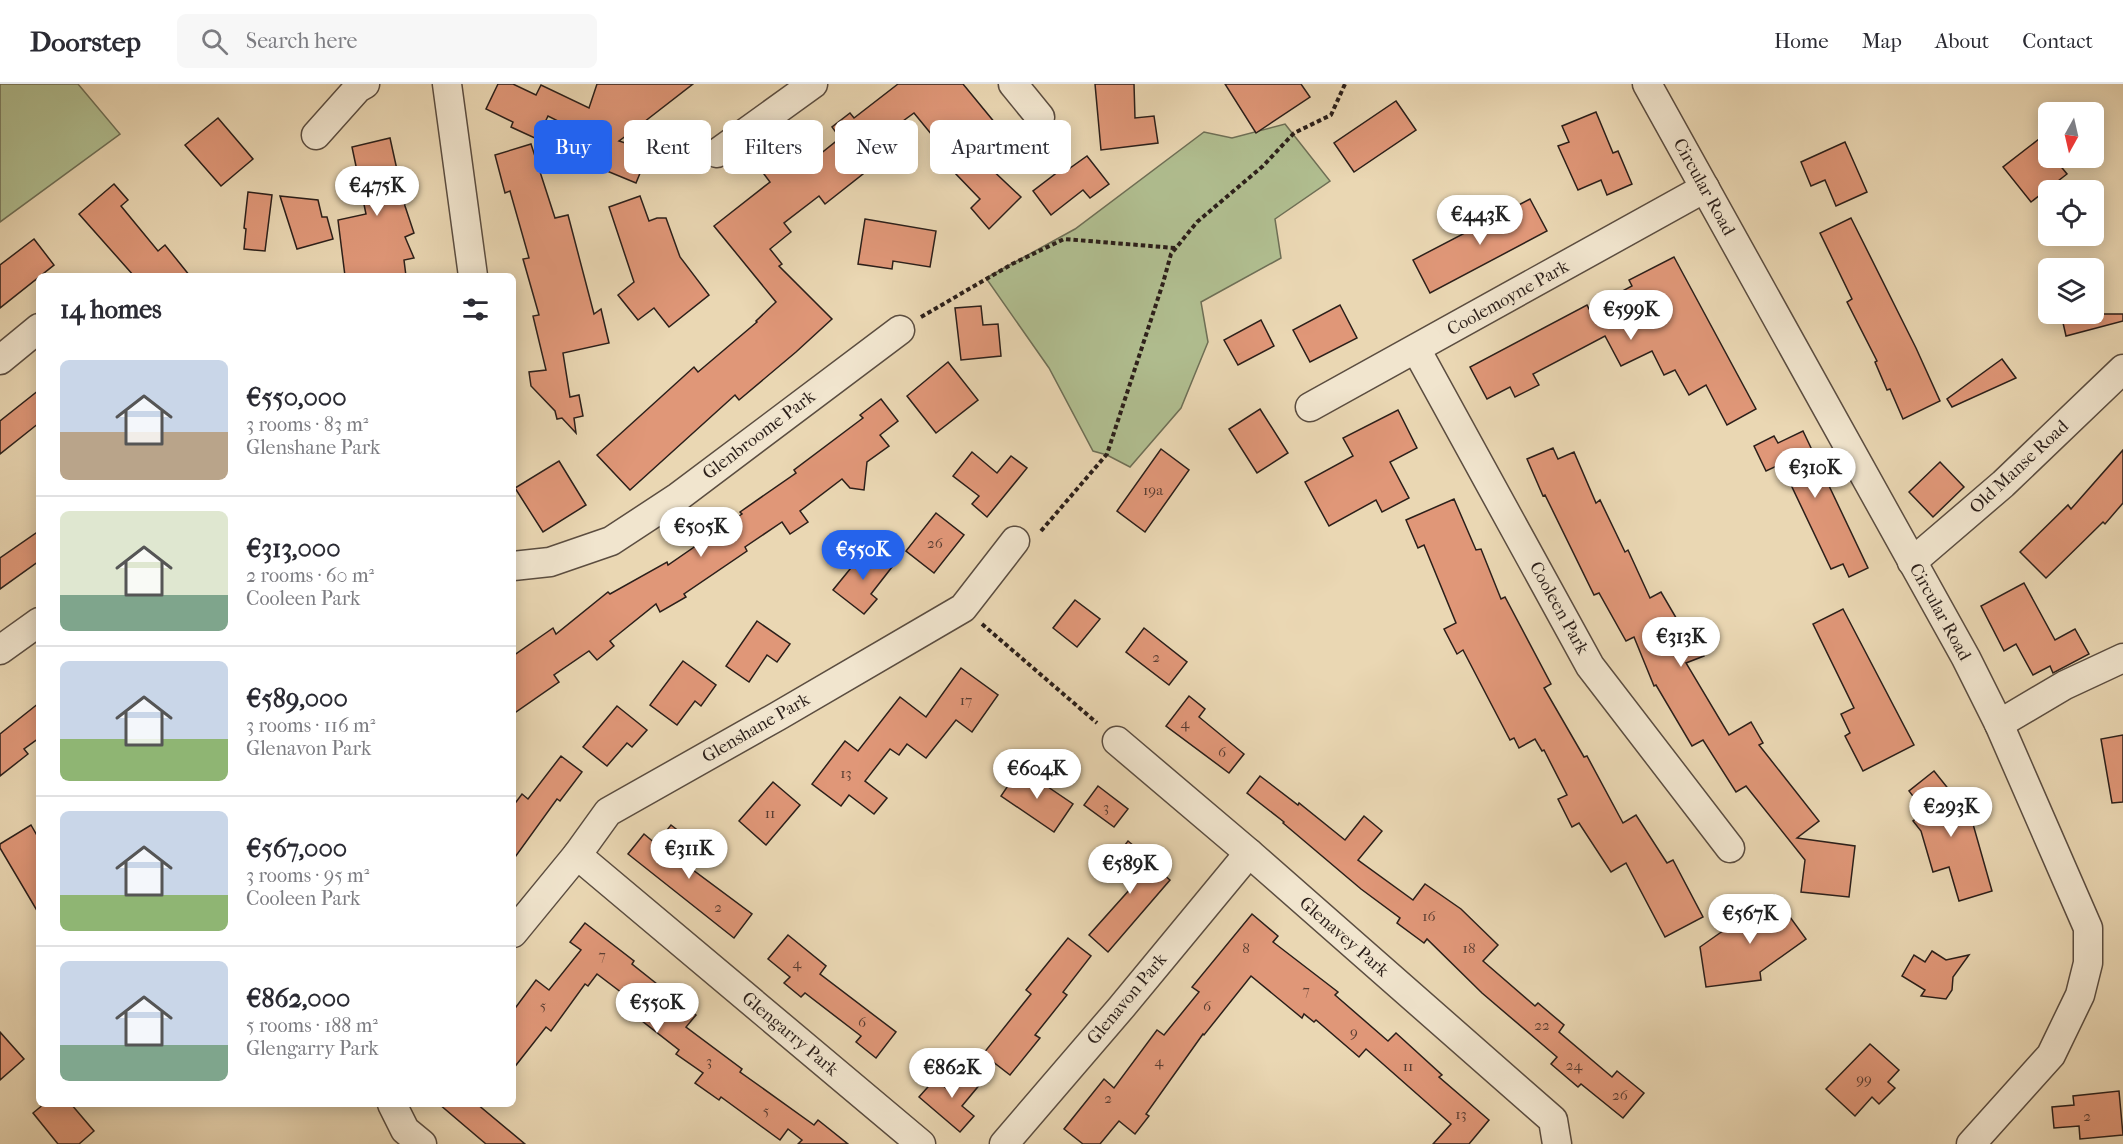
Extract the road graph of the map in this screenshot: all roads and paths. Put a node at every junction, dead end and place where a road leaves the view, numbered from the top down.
1 (365, 84) edge
2 (447, 84) edge
3 (813, 84) edge
4 (1013, 84) edge
5 (1345, 84) edge
6 (1647, 84) edge
7 (1040, 117) dead end
8 (316, 135) dead end
9 (717, 153) dead end
10 (1705, 188) junction
11 (1176, 248) junction
12 (473, 273) edge
13 (36, 330) edge
14 (900, 330) joint
15 (1416, 349) junction
16 (0, 360) edge
17 (2123, 369) edge
18 (1310, 407) dead end
19 (1016, 541) joint
20 (1912, 562) junction
21 (516, 566) edge
22 (963, 608) junction
23 (36, 624) edge
24 (0, 650) edge
25 (2123, 658) edge
26 (1999, 724) junction
27 (1117, 741) joint
28 (1730, 848) dead end
29 (1249, 853) junction
30 (577, 855) junction
31 (516, 929) edge
32 (393, 1107) edge
33 (1558, 1143) edge
34 (422, 1144) edge
35 (921, 1144) edge
36 (1004, 1144) edge
37 (1971, 1144) edge

1 - 8 street
2 - 12 street
3 - 9 street
4 - 7 street
5 - 11 path
6 - 10 street, Circular Road
10 - 15 street, Coolemoyne Park
10 - 20 street, Circular Road
11 - 14 path
11 - 19 path
13 - 16 street
14 - 21 street, Glenbroome Park
15 - 18 street, Coolemoyne Park
15 - 28 street, Cooleen Park
17 - 20 street, Old Manse Road
19 - 22 street, Glenshane Park
20 - 26 street, Circular Road
22 - 27 path
22 - 30 street, Glenshane Park
23 - 24 street
25 - 26 street
26 - 37 street, Circular Road
27 - 29 street, Glenavey Park
29 - 33 street, Glenavey Park
29 - 36 street, Glenavon Park
30 - 31 street, Glenshane Park
30 - 35 street, Glengarry Park
32 - 34 street

